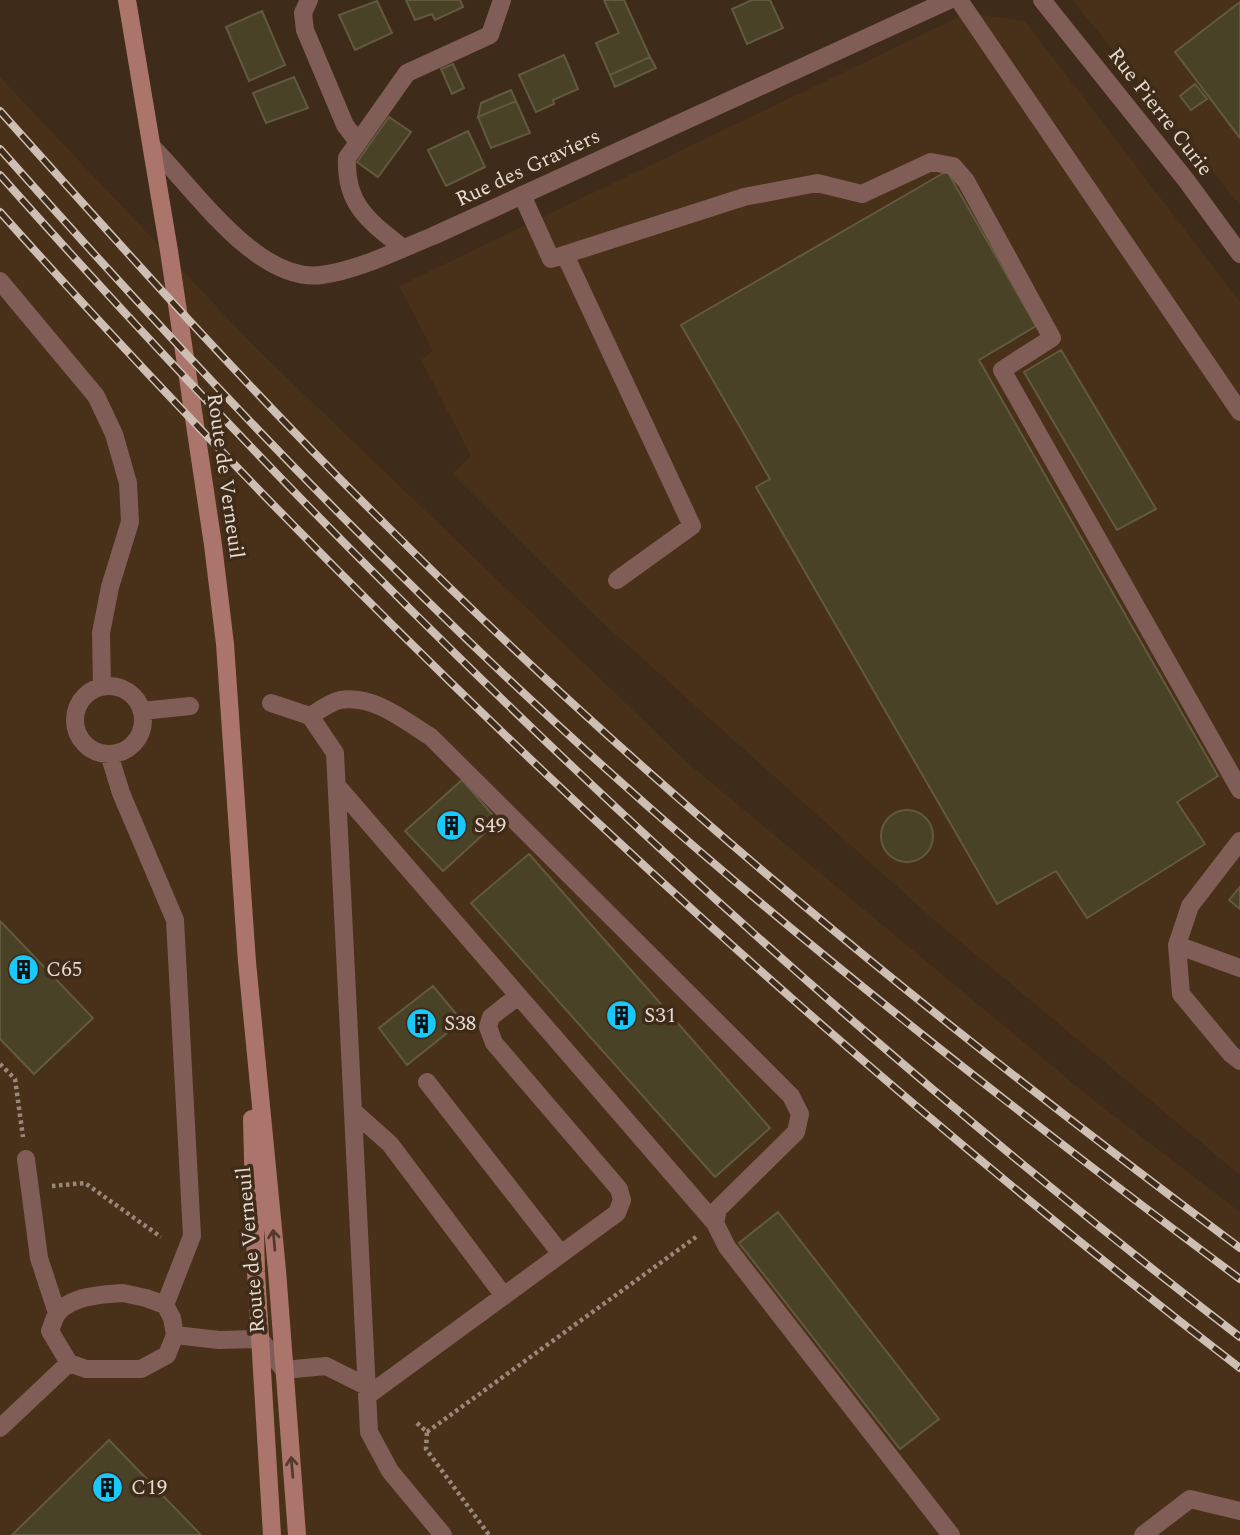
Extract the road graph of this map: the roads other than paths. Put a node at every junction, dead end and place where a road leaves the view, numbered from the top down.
1 (127, 0) edge
2 (309, 0) edge
3 (502, 0) edge
4 (950, 0) edge
5 (959, 0) edge
6 (1042, 0) edge
7 (358, 142) junction
8 (152, 147) junction
9 (522, 195) junction
10 (403, 248) junction
11 (1240, 254) edge
12 (565, 255) junction
13 (0, 281) edge
14 (1240, 412) edge
15 (617, 580) dead end
16 (102, 686) junction
17 (271, 703) dead end
18 (190, 706) dead end
19 (142, 712) junction
20 (310, 716) junction
21 (109, 754) junction
22 (337, 786) junction
23 (1240, 790) edge
24 (1240, 841) edge
25 (1177, 945) junction
26 (247, 962) junction
27 (1240, 968) edge
28 (518, 996) junction
29 (1240, 1061) edge
30 (428, 1082) dead end
31 (353, 1111) junction
32 (26, 1159) road end
33 (715, 1223) junction
34 (561, 1254) junction
35 (504, 1296) junction
36 (165, 1306) junction
37 (57, 1313) junction
38 (175, 1335) junction
39 (260, 1339) junction
40 (69, 1363) junction
41 (284, 1370) junction
42 (367, 1391) junction
43 (0, 1428) edge
44 (1240, 1511) edge
45 (272, 1535) edge
46 (297, 1535) edge
47 (443, 1535) edge
48 (951, 1535) edge
49 (1143, 1535) edge

1 - 8 main road, Route de Verneuil
2 - 7 street
3 - 7 street
4 - 9 street, Rue des Graviers
5 - 14 street
6 - 11 street, Rue Pierre Curie
7 - 10 street
8 - 10 street, Rue des Graviers
8 - 26 main road, Route de Verneuil
9 - 10 street, Rue des Graviers
9 - 12 street
12 - 15 street
12 - 23 street
13 - 16 street
16 - 19 street
16 - 21 street
17 - 20 street
18 - 19 street
19 - 21 street
20 - 22 street
20 - 33 street
21 - 36 street
22 - 28 street
22 - 31 street
24 - 25 street
25 - 27 street
25 - 29 street
26 - 39 main road, Route de Verneuil
41 -> 26 main road, Route de Verneuil
28 - 33 street
28 - 34 street
30 - 34 street
31 - 35 street
31 - 42 street
32 - 37 street
33 - 48 street
34 - 35 street
35 - 42 street
36 - 37 street
36 - 38 street
37 - 40 street
38 - 39 street
38 - 40 street
39 - 41 street
39 - 45 main road, Route de Verneuil
40 - 43 street
41 - 42 street
46 -> 41 main road, Route de Verneuil
42 - 47 street
44 - 49 street

